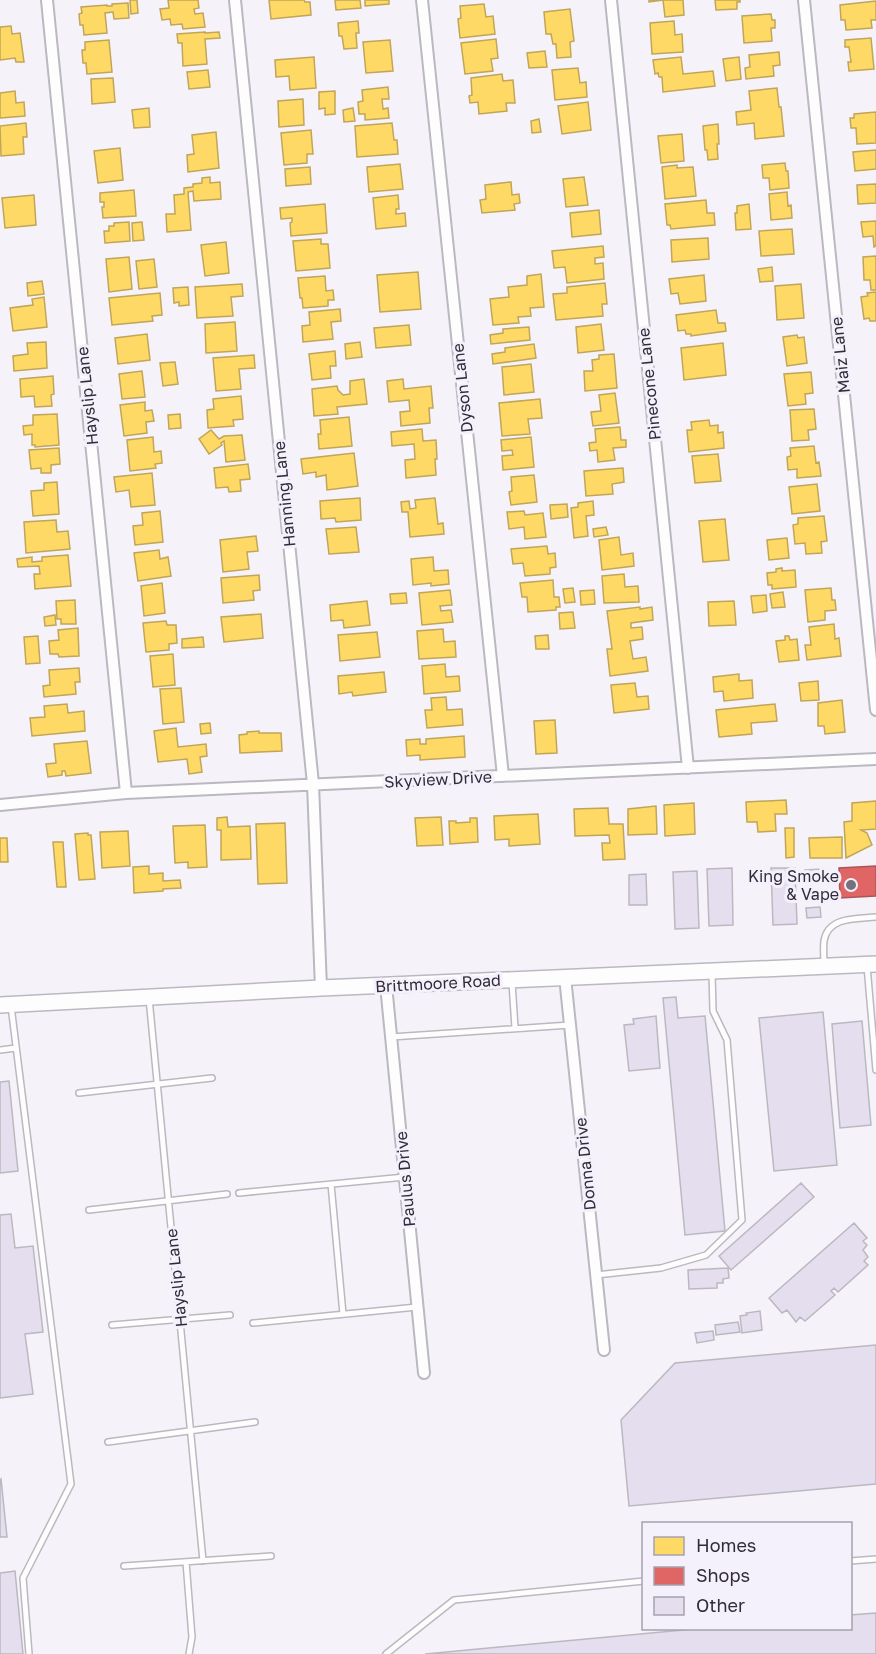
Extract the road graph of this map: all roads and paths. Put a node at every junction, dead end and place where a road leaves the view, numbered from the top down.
1 (47, 0) edge
2 (235, 0) edge
3 (422, 0) edge
4 (611, 0) edge
5 (804, 0) edge
6 (876, 710) edge
7 (876, 759) edge
8 (687, 768) junction
9 (503, 776) junction
10 (312, 784) junction
11 (126, 793) junction
12 (0, 805) edge
13 (876, 917) edge
14 (871, 965) edge
15 (824, 967) junction
16 (711, 971) junction
17 (565, 978) junction
18 (512, 980) junction
19 (386, 986) junction
20 (321, 988) junction
21 (149, 996) junction
22 (5, 1004) edge
23 (570, 1024) junction
24 (515, 1028) junction
25 (391, 1037) junction
26 (16, 1048) junction
27 (0, 1050) edge
28 (876, 1070) edge
29 (212, 1078) dead end
30 (158, 1084) junction
31 (79, 1093) dead end
32 (405, 1177) junction
33 (331, 1184) junction
34 (239, 1192) dead end
35 (227, 1194) dead end
36 (169, 1200) junction
37 (89, 1210) dead end
38 (596, 1275) junction
39 (417, 1307) junction
40 (343, 1314) junction
41 (230, 1315) dead end
42 (180, 1319) junction
43 (253, 1323) dead end
44 (112, 1325) dead end
45 (604, 1350) dead end
46 (424, 1373) dead end
47 (255, 1422) dead end
48 (191, 1430) junction
49 (108, 1442) dead end
50 (271, 1556) dead end
51 (876, 1559) edge
52 (203, 1561) junction
53 (852, 1561) edge
54 (186, 1562) junction
55 (124, 1566) dead end
56 (642, 1581) edge
57 (29, 1654) edge
58 (189, 1654) edge
59 (386, 1654) edge

1 - 11 street, Hayslip Lane
2 - 10 street, Hanning Lane
3 - 9 street, Dyson Lane
4 - 8 street, Pinecone Lane
5 - 6 street, Maiz Lane
7 - 8 street, Skyview Drive
8 - 9 street, Skyview Drive
9 - 10 street, Skyview Drive
10 - 11 street, Skyview Drive
10 - 20 street, Hanning Lane
11 - 12 street, Skyview Drive
13 - 15 lane
14 - 15 main road, Brittmoore Road
14 - 28 lane
15 - 16 main road, Brittmoore Road
16 - 17 main road, Brittmoore Road
16 - 38 lane
17 - 18 main road, Brittmoore Road
17 - 23 street, Donna Drive
18 - 19 main road, Brittmoore Road
18 - 24 lane
19 - 20 main road, Brittmoore Road
19 - 25 street, Paulus Drive
20 - 21 main road, Brittmoore Road
21 - 22 main road, Brittmoore Road
21 - 30 lane, Hayslip Lane
22 - 26 lane
23 - 24 lane
23 - 38 street, Donna Drive
24 - 25 lane
25 - 32 street, Paulus Drive
26 - 27 lane
26 - 57 lane
29 - 30 lane
30 - 31 lane
30 - 36 lane, Hayslip Lane
32 - 33 lane
32 - 39 street, Paulus Drive
33 - 34 lane
33 - 40 lane
35 - 36 lane
36 - 37 lane
36 - 42 lane, Hayslip Lane
38 - 45 street, Donna Drive
39 - 40 lane
39 - 46 street, Paulus Drive
40 - 43 lane
41 - 42 lane
42 - 44 lane
42 - 48 lane, Hayslip Lane
47 - 48 lane
48 - 49 lane
48 - 52 lane, Hayslip Lane
50 - 52 lane
51 - 53 lane
52 - 54 lane
54 - 55 lane
54 - 58 lane
56 - 59 lane

